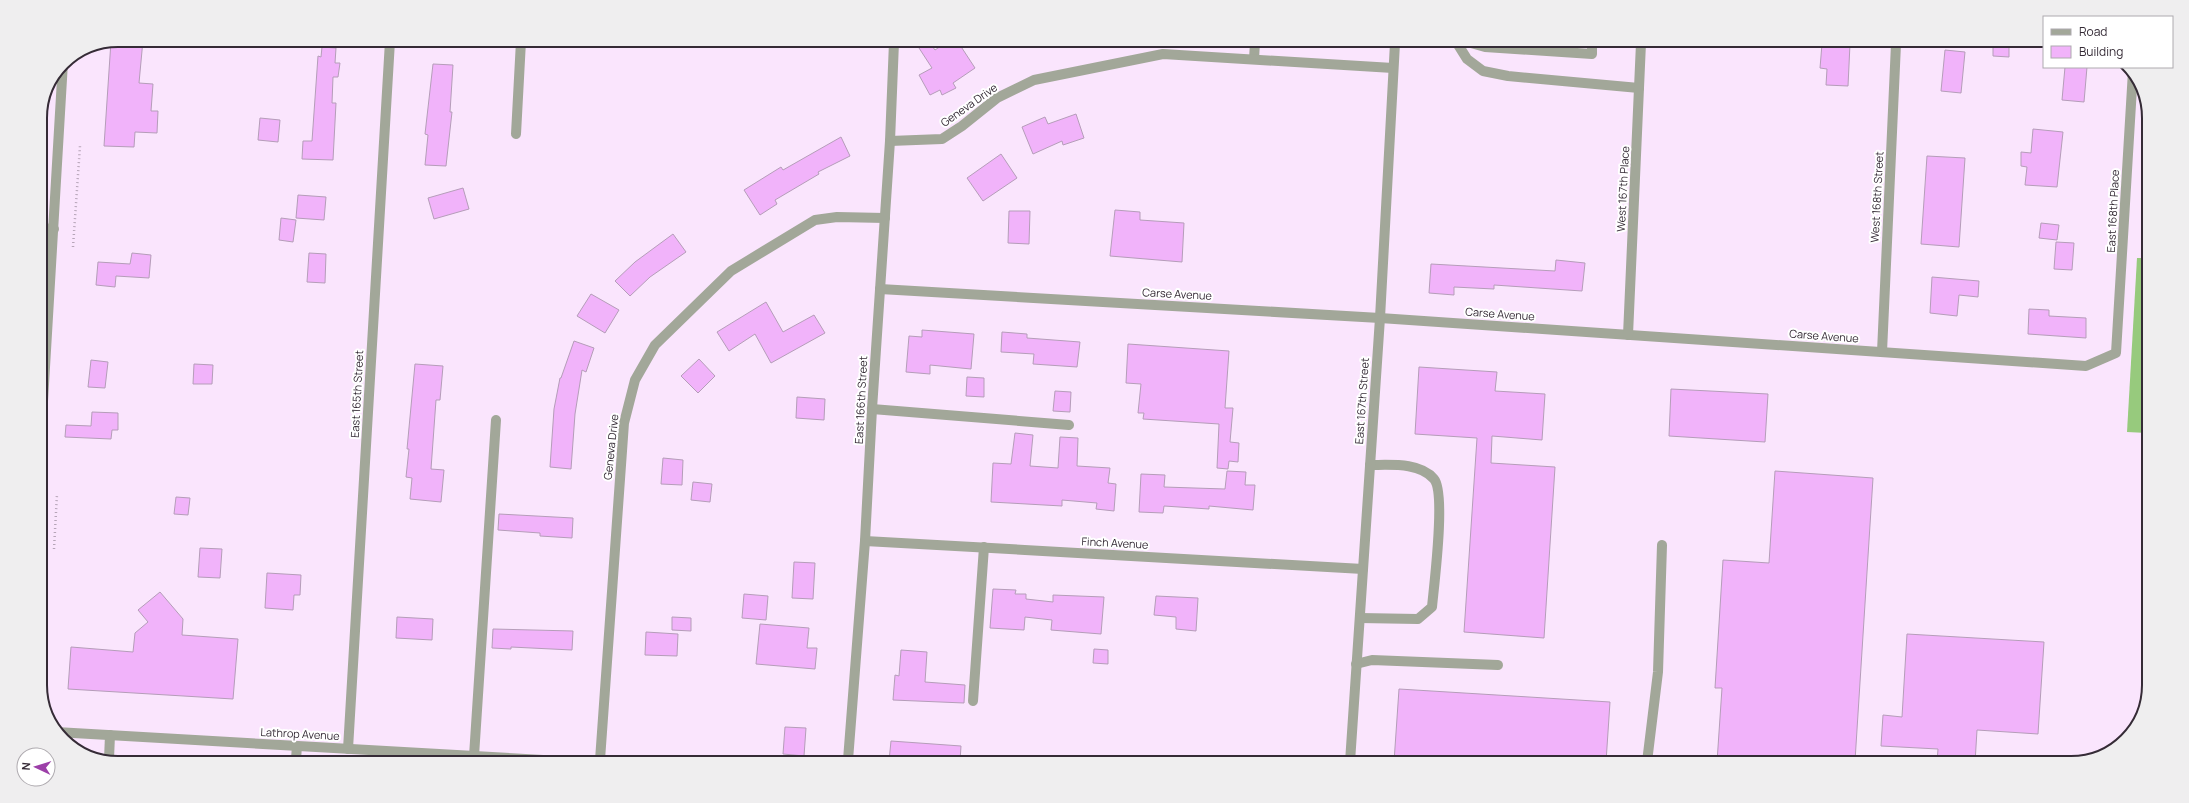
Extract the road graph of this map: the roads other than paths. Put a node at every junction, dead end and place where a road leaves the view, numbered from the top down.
1 (390, 47) edge
2 (521, 47) edge
3 (894, 47) edge
4 (1255, 47) edge
5 (1395, 47) edge
6 (1460, 47) edge
7 (1485, 47) edge
8 (1592, 47) edge
9 (1642, 47) edge
10 (1896, 47) edge
11 (1254, 59) junction
12 (1393, 68) junction
13 (62, 75) edge
14 (2132, 81) edge
15 (1639, 88) junction
16 (516, 134) dead end
17 (890, 141) junction
18 (885, 218) junction
19 (47, 228) edge
20 (54, 228) junction
21 (880, 289) junction
22 (1380, 318) junction
23 (1628, 335) junction
24 (47, 340) edge
25 (1882, 352) junction
26 (2116, 353) joint
27 (872, 409) junction
28 (496, 420) dead end
29 (1068, 425) dead end
30 (1370, 465) junction
31 (865, 541) junction
32 (1662, 545) dead end
33 (984, 547) junction
34 (1363, 569) junction
35 (1360, 618) junction
36 (1356, 664) junction
37 (1498, 665) dead end
38 (973, 701) dead end
39 (66, 733) edge
40 (110, 735) junction
41 (297, 746) junction
42 (348, 749) junction
43 (109, 755) edge
44 (296, 756) edge
45 (474, 756) joint
46 (600, 756) edge
47 (848, 756) edge
48 (1350, 756) edge
49 (1648, 756) edge

1 - 42 street, East 165th Street
2 - 16 street
3 - 17 street, East 166th Street
4 - 11 street
5 - 12 street, East 167th Street
6 - 15 street
7 - 8 street
9 - 15 street, West 167th Place
10 - 25 street, West 168th Street
11 - 12 street, Geneva Drive
11 - 17 street, Geneva Drive
12 - 22 street, East 167th Street
13 - 20 street
14 - 26 street, East 168th Place
15 - 23 street, West 167th Place
17 - 18 street, East 166th Street
18 - 21 street, East 166th Street
18 - 46 street, Geneva Drive
19 - 20 street
20 - 24 street
21 - 22 street, Carse Avenue
21 - 27 street, East 166th Street
22 - 23 street, Carse Avenue
22 - 30 street, East 167th Street
23 - 25 street, Carse Avenue
25 - 26 street, Carse Avenue
27 - 29 street
27 - 31 street, East 166th Street
28 - 45 street
30 - 34 street, East 167th Street
30 - 35 street
31 - 33 street, Finch Avenue
31 - 47 street, East 166th Street
32 - 49 street
33 - 34 street, Finch Avenue
33 - 38 street
34 - 35 street, East 167th Street
35 - 36 street, East 167th Street
36 - 37 street
36 - 48 street, East 167th Street
39 - 40 street, Lathrop Avenue
40 - 41 street, Lathrop Avenue
40 - 43 street
41 - 42 street, Lathrop Avenue
41 - 44 street
42 - 45 street, Lathrop Avenue

